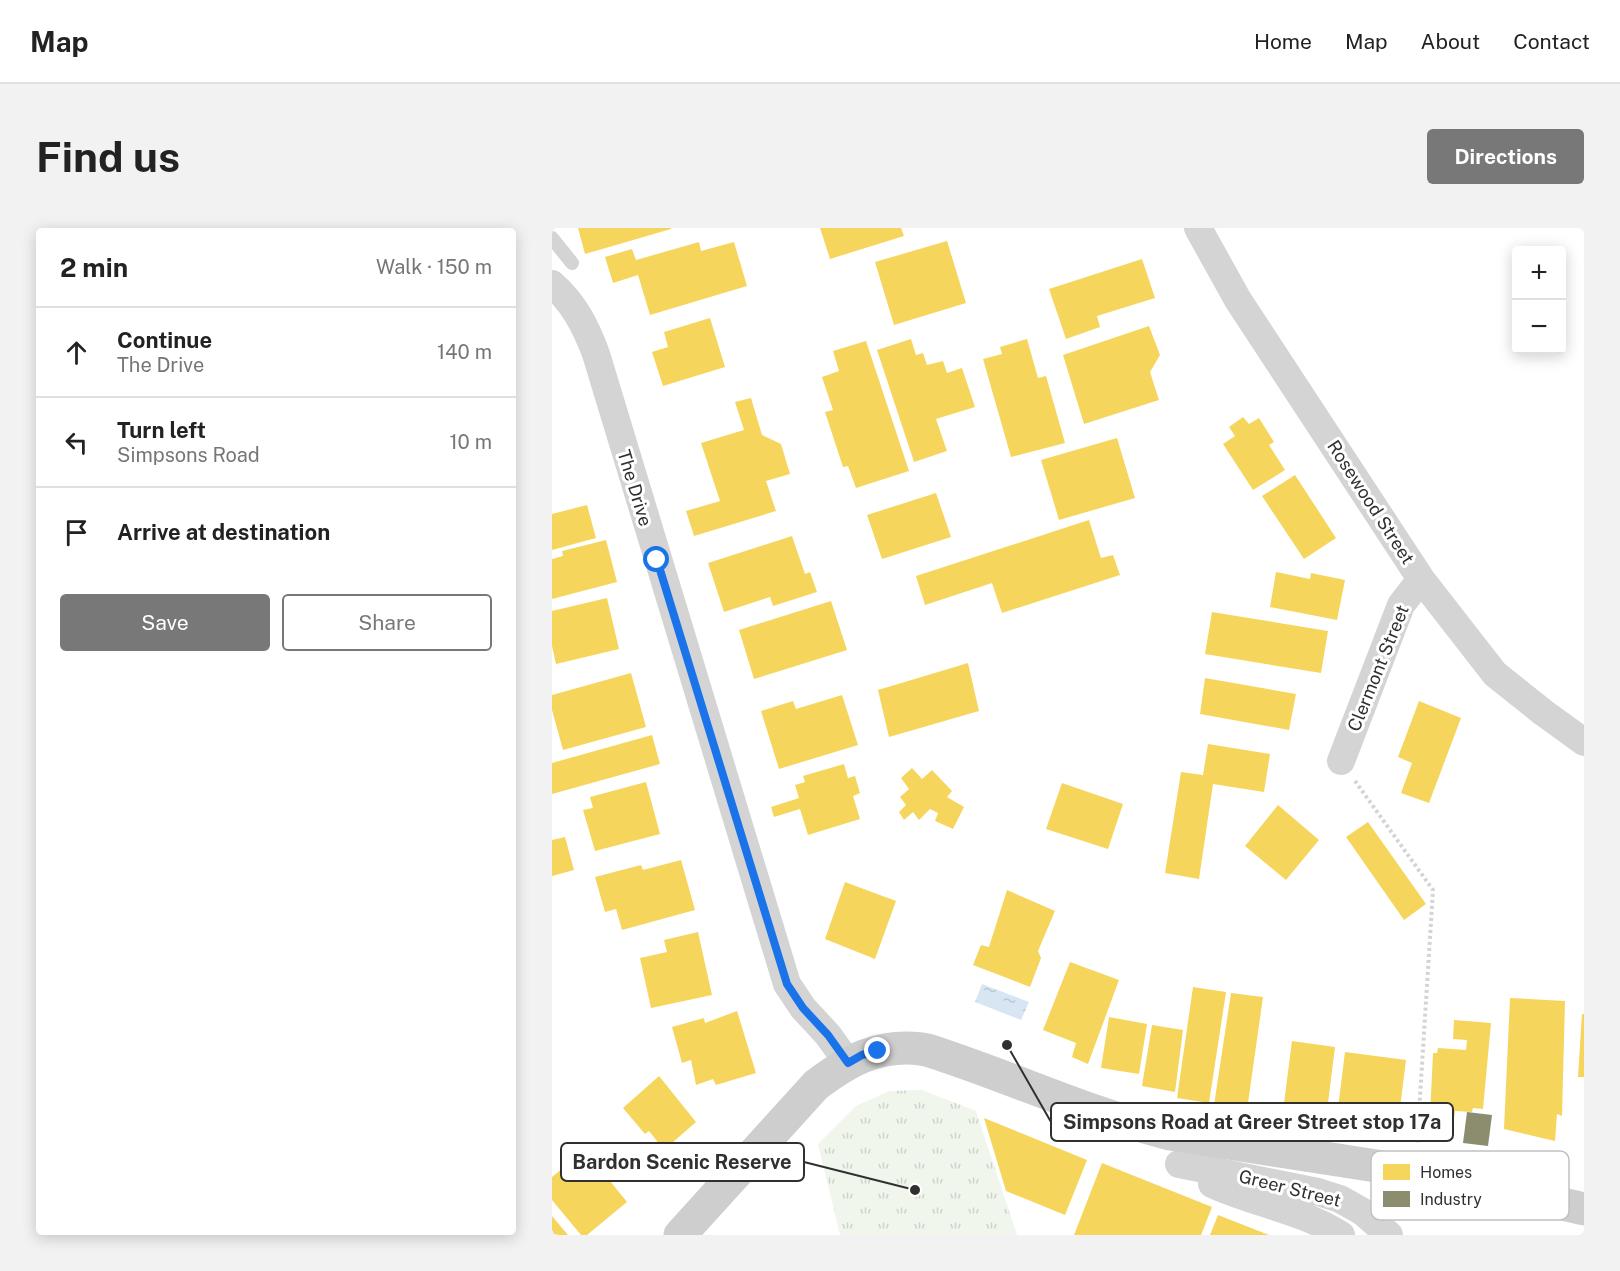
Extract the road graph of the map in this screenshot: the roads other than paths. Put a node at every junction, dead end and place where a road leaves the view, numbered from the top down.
1 (1198, 228) edge
2 (552, 238) edge
3 (572, 263) dead end
4 (552, 284) edge
5 (1421, 579) junction
6 (1584, 742) edge
7 (1341, 761) road end
8 (848, 1063) junction
9 (1175, 1149) junction
10 (1371, 1169) edge
11 (1569, 1206) edge
12 (1584, 1209) edge
13 (1371, 1219) edge
14 (1372, 1220) edge
15 (680, 1235) edge
16 (1341, 1235) edge
17 (1389, 1235) edge

1 - 5 street, Rosewood Street
2 - 3 lane
4 - 8 street, The Drive
5 - 6 street, Rosewood Street
5 - 7 street, Clermont Street
8 - 9 main road
8 - 15 main road
9 - 10 main road
9 - 13 street, Greer Street
9 - 16 street, Greer Street
11 - 12 main road
14 - 17 street, Greer Street

